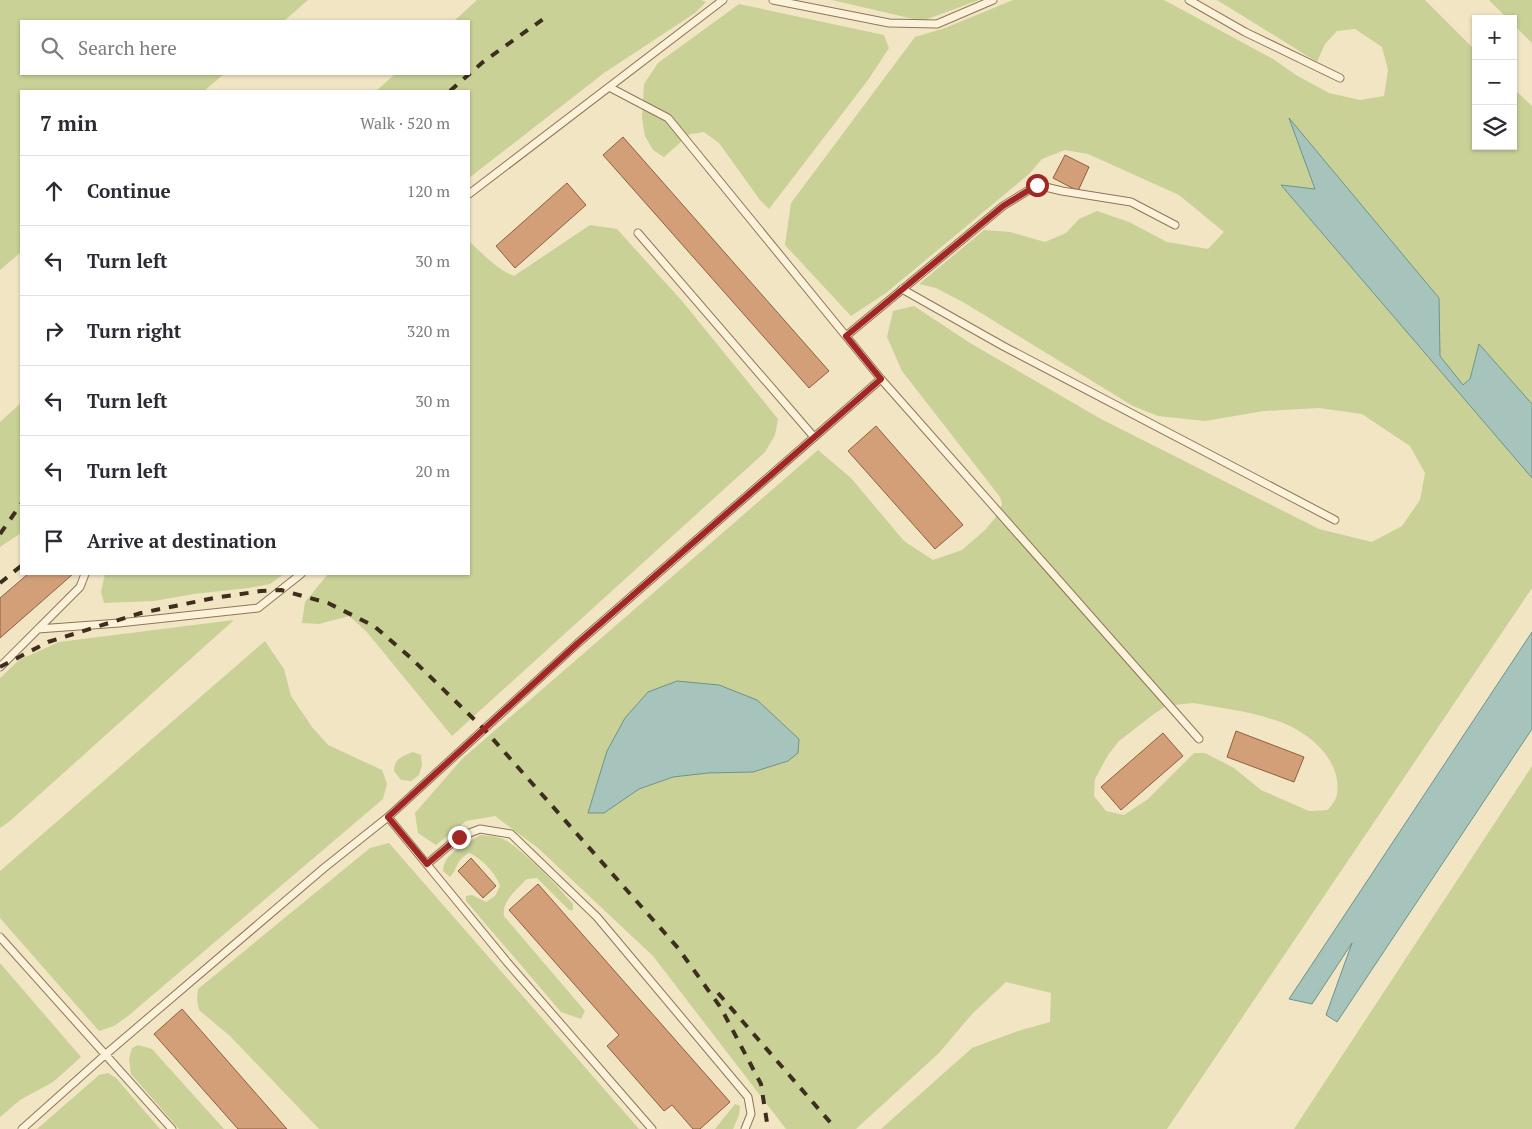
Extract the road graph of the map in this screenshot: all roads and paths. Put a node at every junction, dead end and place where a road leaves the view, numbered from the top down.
1 (723, 0) edge
2 (773, 0) edge
3 (993, 0) edge
4 (1189, 0) edge
5 (1340, 78) dead end
6 (609, 87) junction
7 (470, 193) edge
8 (1176, 225) dead end
9 (638, 233) dead end
10 (902, 289) junction
11 (846, 336) junction
12 (881, 379) junction
13 (814, 437) junction
14 (1335, 520) dead end
15 (85, 575) edge
16 (300, 575) edge
17 (38, 629) junction
18 (0, 667) edge
19 (1198, 739) dead end
20 (388, 817) junction
21 (427, 864) junction
22 (0, 937) edge
23 (106, 1054) junction
24 (22, 1129) edge
25 (172, 1129) edge
26 (652, 1129) edge
27 (745, 1129) edge

1 - 6 lane
2 - 3 lane
4 - 5 lane
6 - 7 lane
6 - 11 lane
8 - 10 lane
9 - 13 lane
10 - 11 lane
10 - 14 lane
11 - 12 lane
12 - 13 lane
12 - 19 lane
13 - 20 lane
15 - 17 lane
16 - 17 lane
17 - 18 lane
20 - 21 lane
20 - 23 lane
21 - 26 lane
21 - 27 lane
22 - 23 lane
23 - 24 lane
23 - 25 lane

